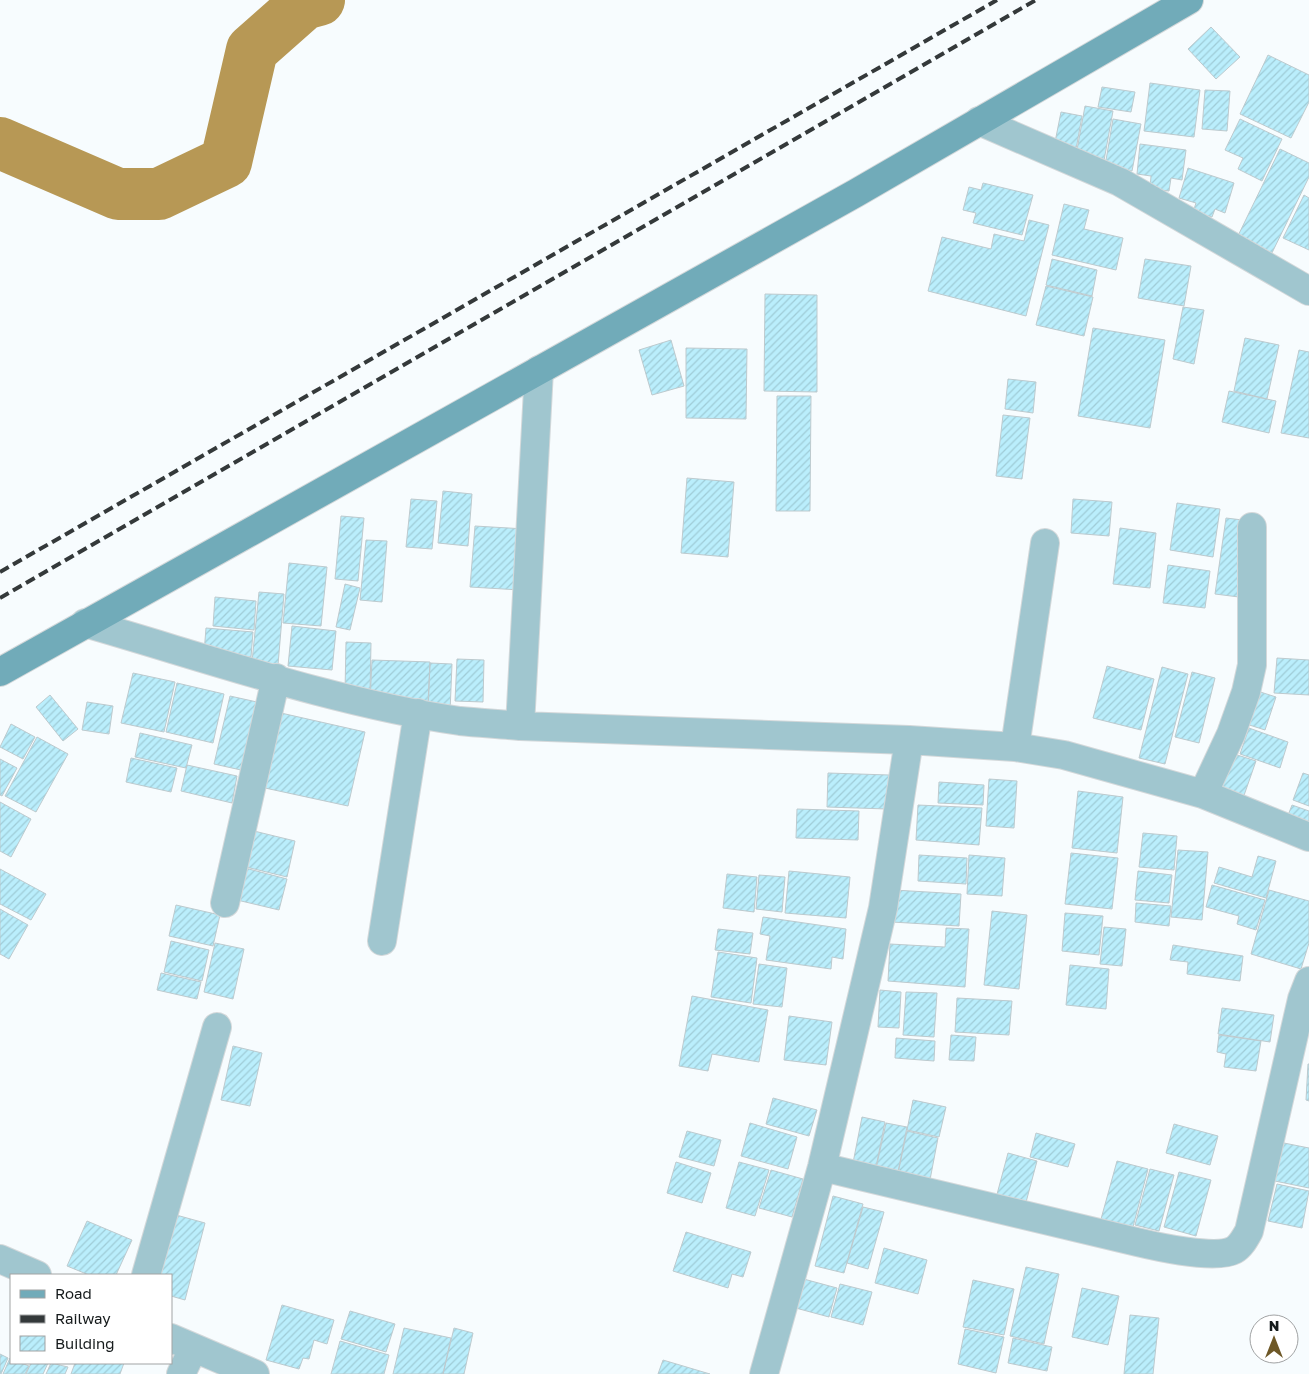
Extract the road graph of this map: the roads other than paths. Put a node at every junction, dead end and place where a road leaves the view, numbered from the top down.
1 (1189, 0) edge
2 (979, 120) junction
3 (1309, 291) edge
4 (539, 370) junction
5 (1252, 527) dead end
6 (1045, 543) dead end
7 (85, 623) junction
8 (0, 672) edge
9 (276, 678) junction
10 (418, 713) junction
11 (520, 726) junction
12 (909, 740) junction
13 (1015, 747) junction
14 (1203, 794) junction
15 (1309, 837) edge
16 (225, 903) dead end
17 (382, 941) dead end
18 (1309, 982) edge
19 (217, 1027) dead end
20 (822, 1167) junction
21 (0, 1259) edge
22 (35, 1274) edge
23 (146, 1274) edge
24 (182, 1344) edge
25 (181, 1374) edge
26 (255, 1374) edge
27 (764, 1374) edge

1 - 2 main road
2 - 3 street
2 - 4 main road
4 - 7 main road
4 - 11 street
5 - 14 street
6 - 13 street
7 - 8 main road
7 - 9 street
9 - 10 street
9 - 16 street
10 - 11 street
10 - 17 street
11 - 12 street
12 - 13 street
12 - 20 street
13 - 14 street
14 - 15 street
18 - 20 street
19 - 23 street
20 - 27 street
21 - 22 street
24 - 25 street
24 - 26 street

